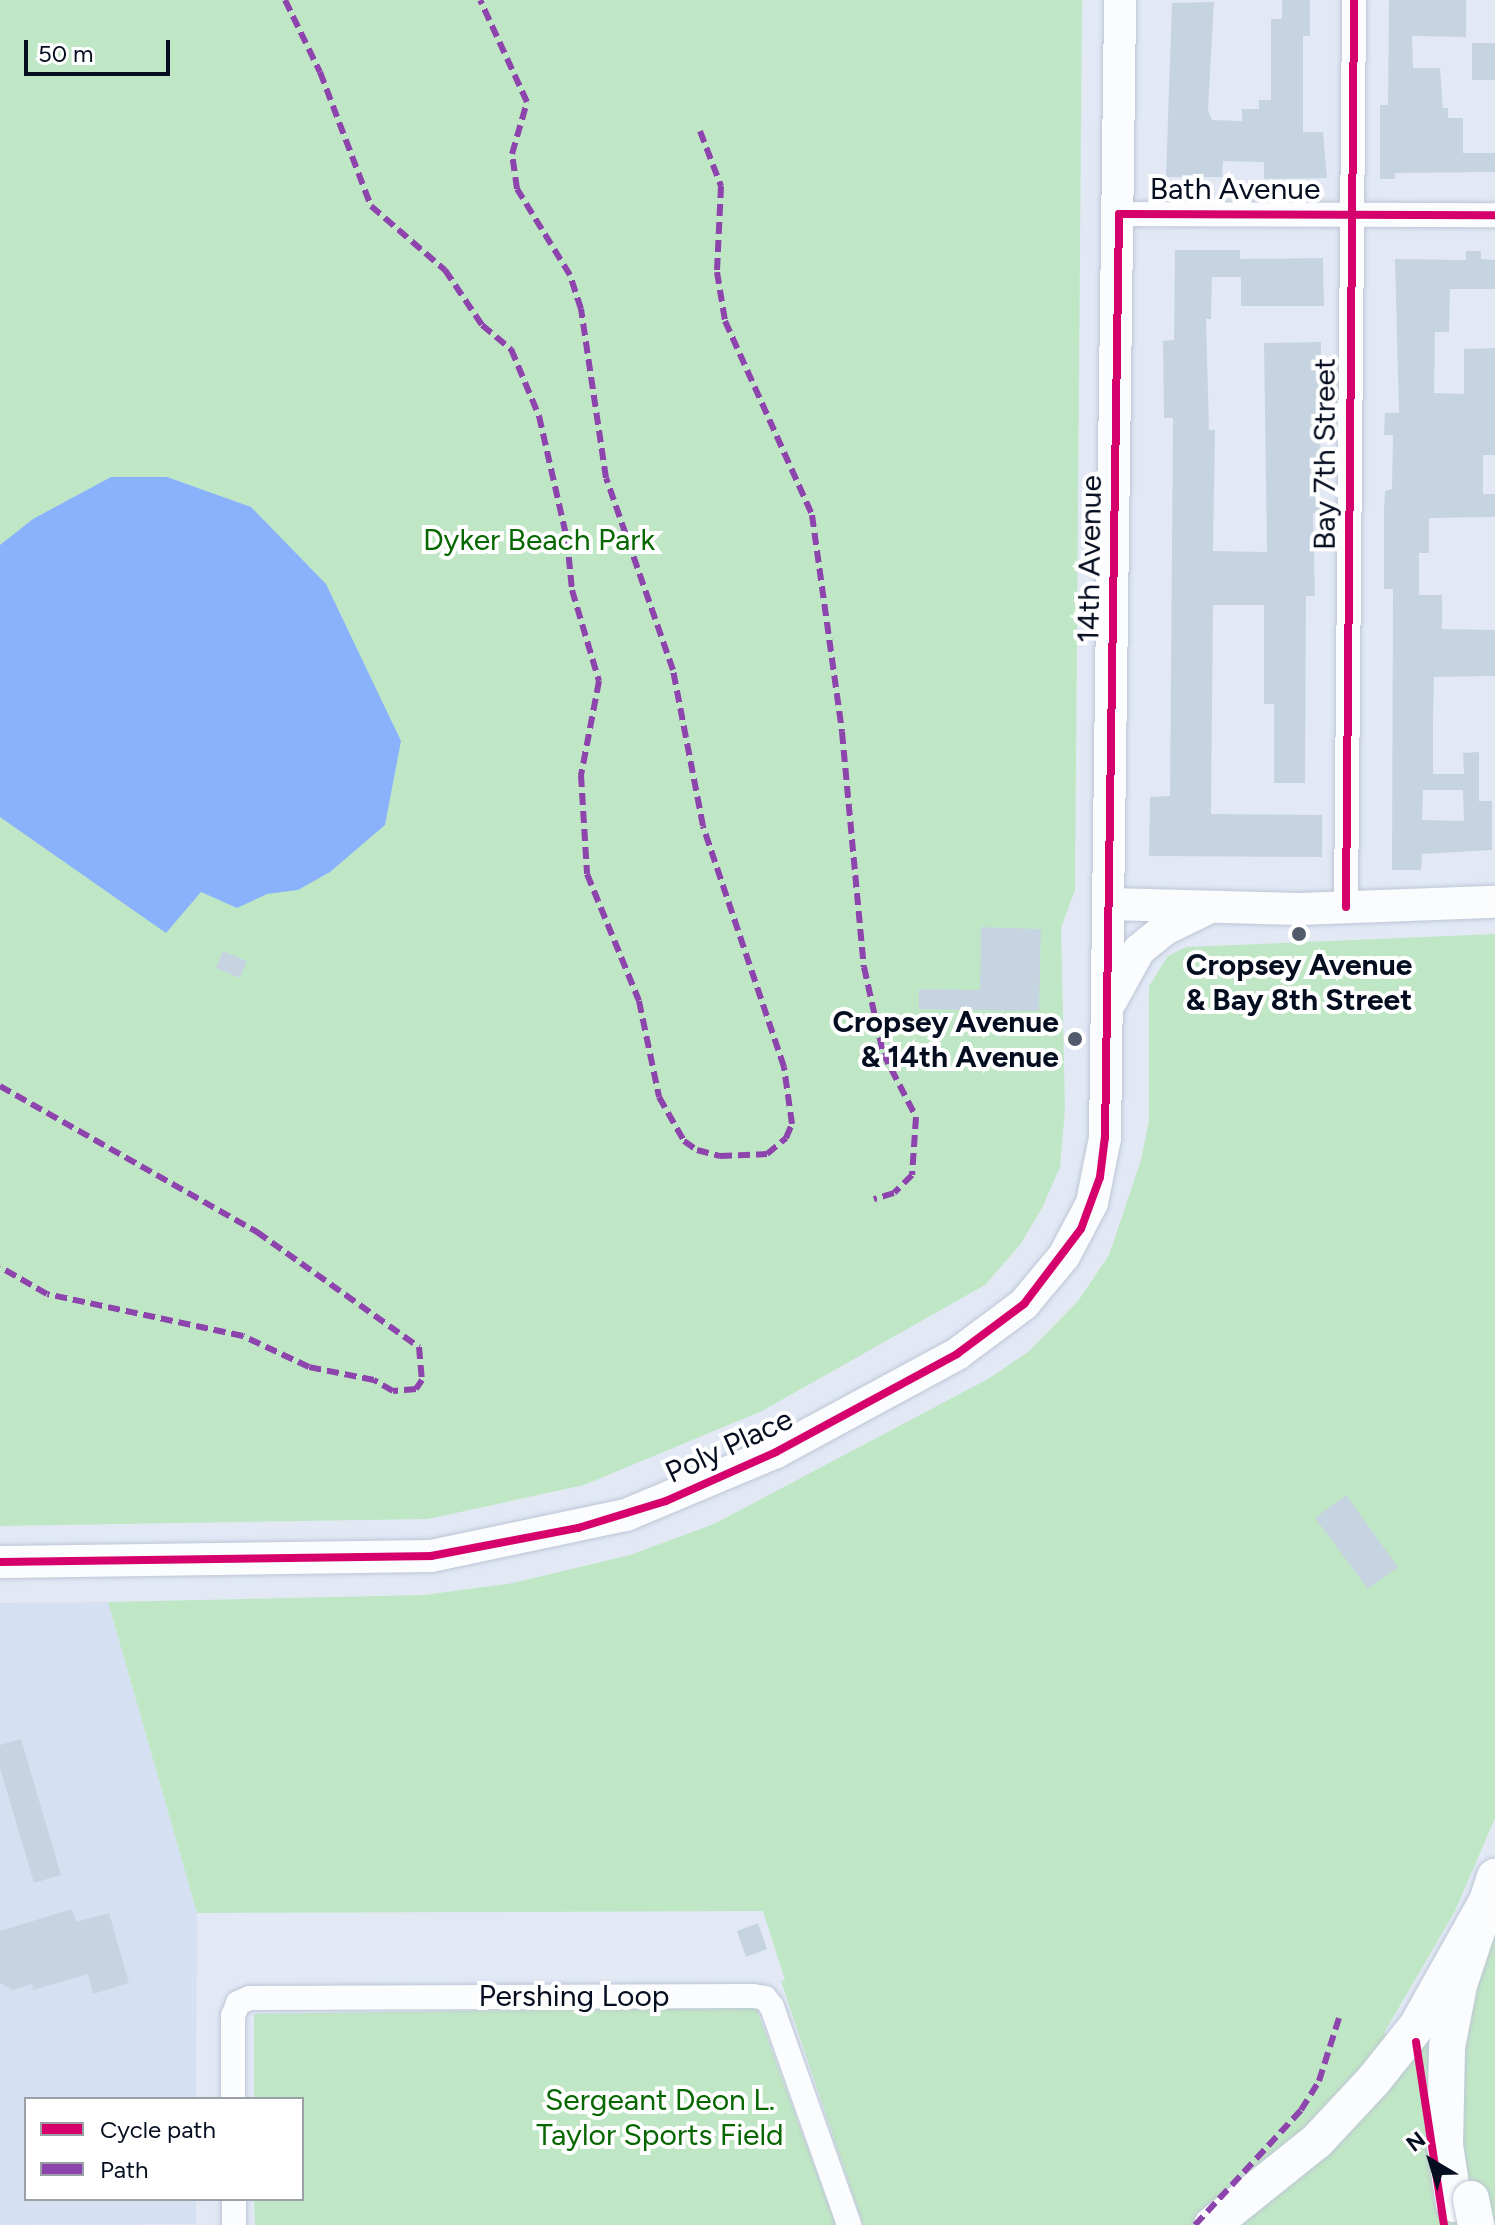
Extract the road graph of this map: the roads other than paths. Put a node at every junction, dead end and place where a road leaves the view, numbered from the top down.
1 (1120, 0) edge
2 (1354, 0) edge
3 (1351, 213) junction
4 (1119, 214) junction
5 (1495, 215) edge
6 (1495, 902) edge
7 (1109, 904) junction
8 (1209, 907) junction
9 (1346, 907) junction
10 (1107, 1008) junction
11 (0, 1562) edge
12 (1492, 1905) edge
13 (233, 2097) edge
14 (234, 2201) edge
15 (1467, 2215) edge
16 (234, 2225) edge
17 (849, 2225) edge
18 (1212, 2225) edge

1 - 4 main road, 14th Avenue
2 - 3 street, Bay 7th Street
3 - 4 street, Bath Avenue
3 - 5 street, Bath Avenue
3 - 9 street, Bay 7th Street
4 - 7 main road, 14th Avenue
6 - 9 main road
7 - 8 main road
7 - 10 main road, Poly Place
8 - 9 main road
8 - 10 main road
10 - 11 main road, Poly Place
12 - 15 highway
12 - 18 highway
13 - 17 street, Pershing Loop
14 - 16 street

